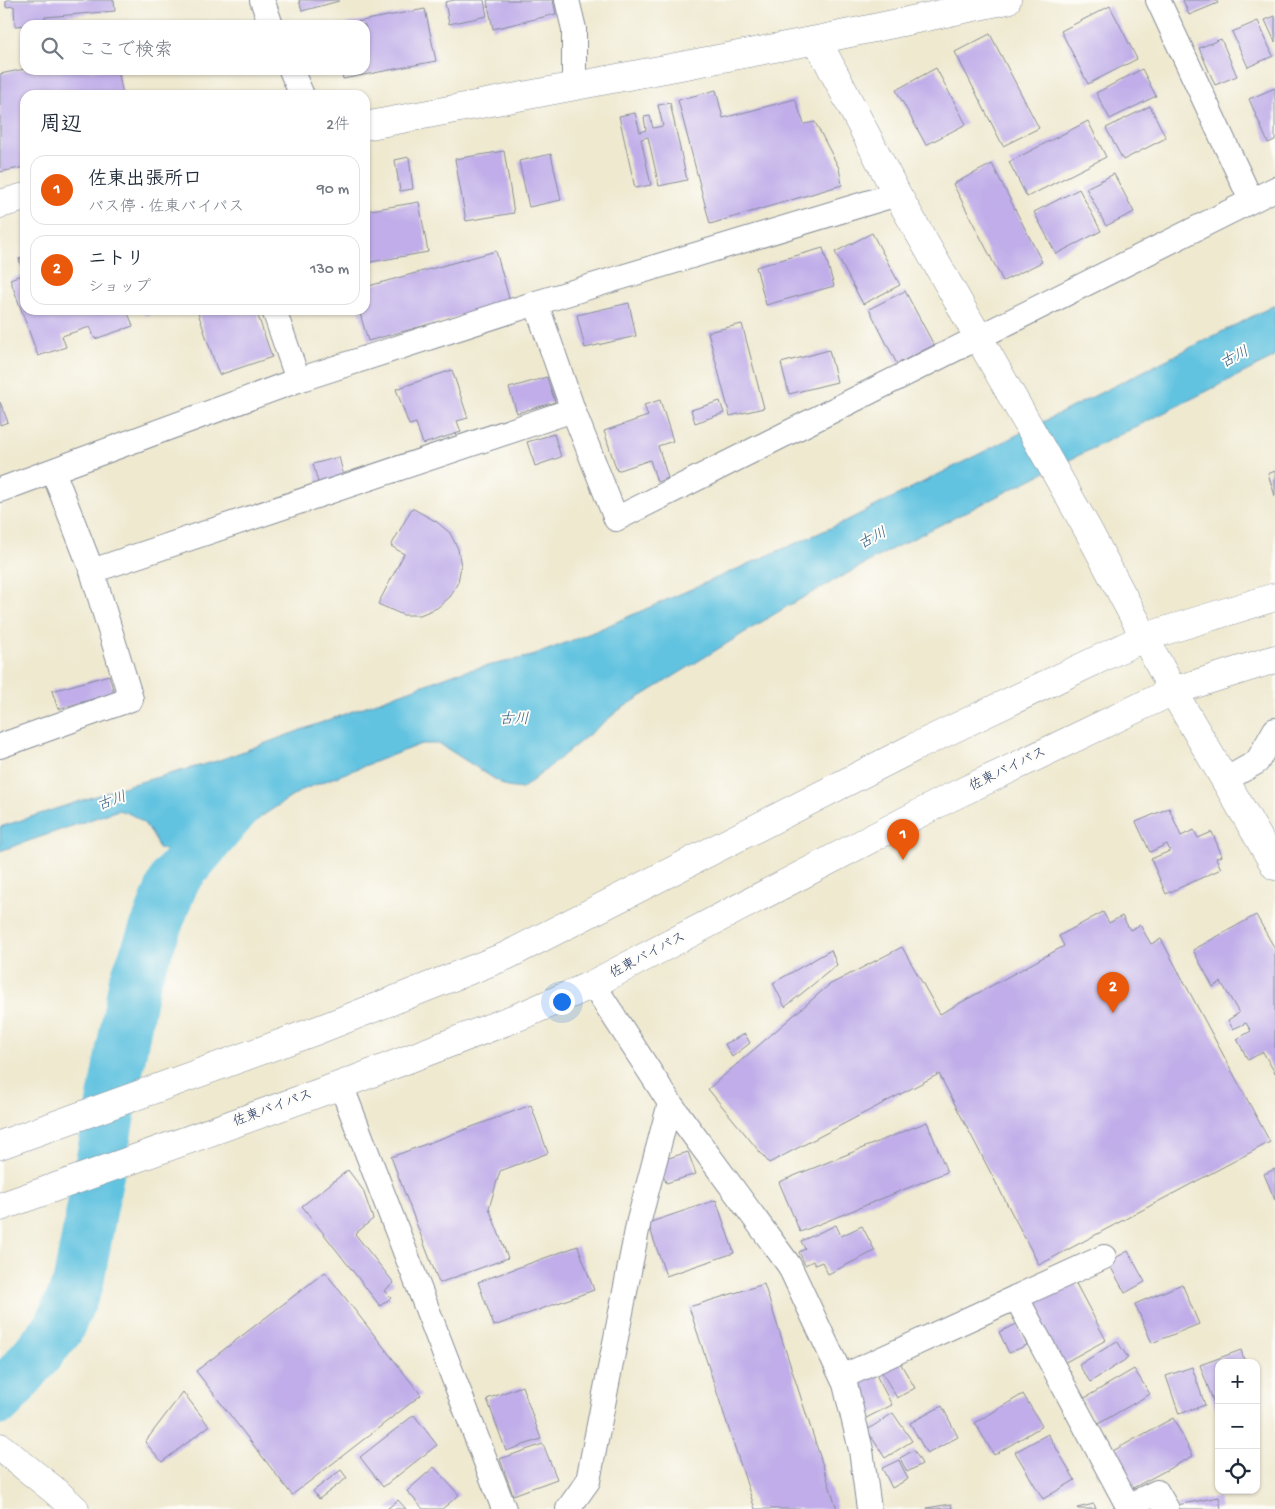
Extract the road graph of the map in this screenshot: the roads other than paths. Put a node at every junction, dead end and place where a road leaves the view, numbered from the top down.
1 (262, 0) edge
2 (567, 0) edge
3 (1007, 0) edge
4 (1158, 0) edge
5 (269, 20) edge
6 (817, 40) junction
7 (293, 75) edge
8 (574, 86) junction
9 (300, 90) edge
10 (370, 125) edge
11 (1275, 189) edge
12 (898, 194) junction
13 (20, 198) edge
14 (1251, 200) junction
15 (0, 204) edge
16 (536, 303) junction
17 (276, 315) edge
18 (978, 337) junction
19 (298, 380) junction
20 (573, 410) junction
21 (54, 471) junction
22 (0, 490) edge
23 (92, 570) junction
24 (1275, 597) edge
25 (1145, 637) junction
26 (1275, 659) edge
27 (1173, 691) junction
28 (1275, 730) edge
29 (0, 746) edge
30 (1225, 780) junction
31 (1275, 866) edge
32 (593, 984) junction
33 (341, 1085) junction
34 (670, 1103) junction
35 (0, 1145) edge
36 (8, 1204) edge
37 (1104, 1257) dead end
38 (1016, 1297) junction
39 (842, 1377) junction
40 (0, 1447) edge
41 (75, 1509) edge
42 (504, 1509) edge
43 (568, 1509) edge
44 (869, 1509) edge
45 (1167, 1509) edge

1 - 5 street
2 - 8 street
3 - 6 main road
4 - 14 street
6 - 8 main road
6 - 12 main road
7 - 9 street
8 - 10 main road
11 - 14 street
12 - 16 street
12 - 18 main road
13 - 15 main road
14 - 18 street
16 - 19 street
16 - 20 street
17 - 19 street
18 - 20 street
18 - 25 main road
19 - 21 street
20 - 23 street
21 - 22 street
21 - 23 street
23 - 29 street
24 - 25 main road
25 - 27 main road
25 - 35 main road
26 - 27 main road, 佐東バイパス
27 - 30 main road
27 - 32 main road, 佐東バイパス
28 - 30 street
30 - 31 main road
32 - 33 main road, 佐東バイパス
32 - 34 street
33 - 36 main road, 佐東バイパス
33 - 42 street
34 - 39 street
34 - 43 street
37 - 38 street
38 - 39 street
38 - 45 street
39 - 44 street
40 - 41 main road

